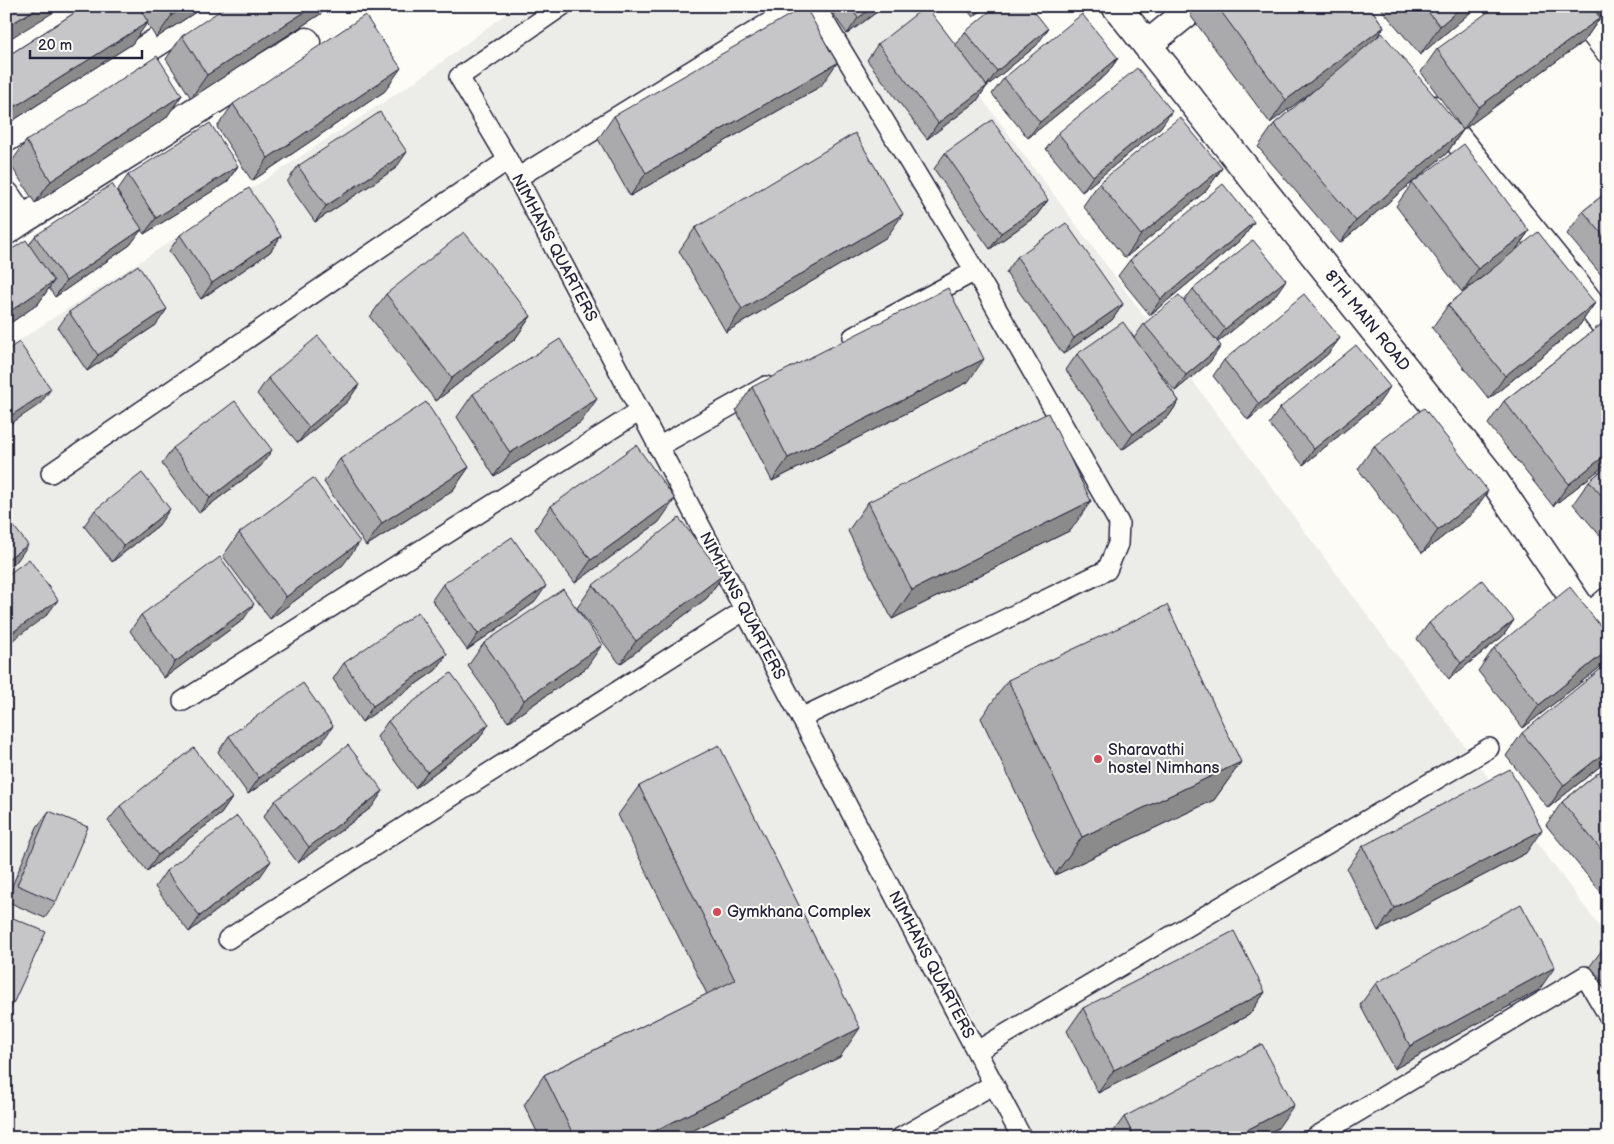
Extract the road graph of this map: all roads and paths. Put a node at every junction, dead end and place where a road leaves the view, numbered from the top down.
1 (68, 6) edge
2 (214, 6) edge
3 (562, 6) edge
4 (796, 6) edge
5 (815, 6) edge
6 (1116, 6) edge
7 (1195, 6) edge
8 (1574, 6) edge
9 (306, 42) dead end
10 (1147, 45) junction
11 (6, 46) edge
12 (1608, 49) edge
13 (172, 92) edge
14 (1420, 93) edge
15 (187, 117) junction
16 (6, 138) edge
17 (508, 160) junction
18 (517, 178) junction
19 (6, 196) edge
20 (14, 225) edge
21 (975, 271) junction
22 (1608, 328) edge
23 (841, 344) edge
24 (780, 378) edge
25 (640, 411) junction
26 (658, 447) junction
27 (50, 473) dead end
28 (745, 610) junction
29 (1598, 610) edge
30 (1608, 643) edge
31 (183, 700) dead end
32 (801, 718) junction
33 (1489, 748) dead end
34 (228, 939) dead end
35 (1608, 1015) edge
36 (977, 1051) junction
37 (994, 1084) junction
38 (900, 1138) edge
39 (1022, 1138) edge
40 (1314, 1138) edge

1 - 11 street
2 - 16 street
3 - 17 lane, NIMHANS QUARTERS
4 - 18 lane
5 - 21 lane
6 - 10 street, 8TH MAIN ROAD
7 - 10 street
8 - 12 street
9 - 15 street
10 - 29 street, 8TH MAIN ROAD
13 - 15 street
14 - 22 street
15 - 20 street
17 - 18 lane, NIMHANS QUARTERS
17 - 27 lane
18 - 25 lane, NIMHANS QUARTERS
19 - 20 street
21 - 23 lane
21 - 32 lane
24 - 26 lane
25 - 26 lane, NIMHANS QUARTERS
25 - 31 lane
26 - 28 lane, NIMHANS QUARTERS
28 - 32 lane, NIMHANS QUARTERS
28 - 34 lane
29 - 30 street, 8TH MAIN ROAD
32 - 36 lane, NIMHANS QUARTERS
33 - 36 lane
35 - 40 lane
36 - 37 lane, NIMHANS QUARTERS
37 - 38 lane
37 - 39 lane, NIMHANS QUARTERS

